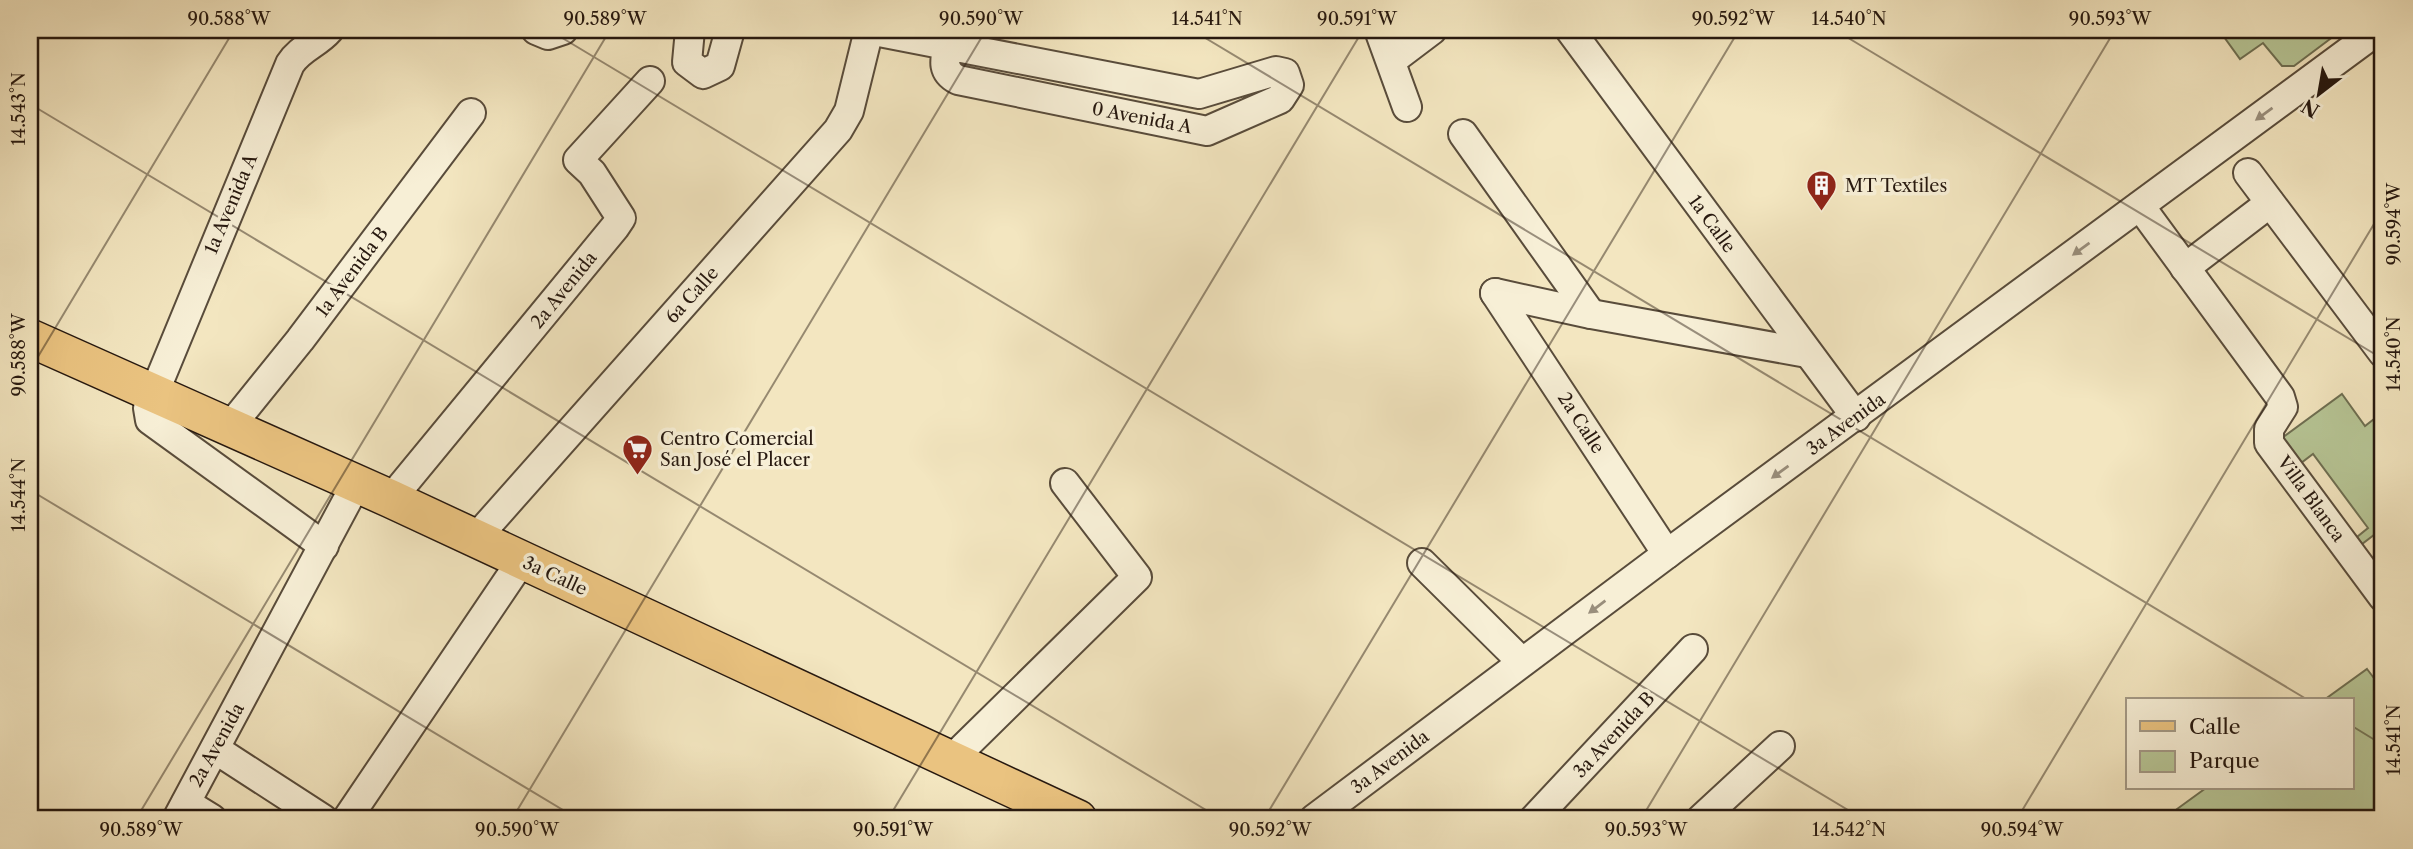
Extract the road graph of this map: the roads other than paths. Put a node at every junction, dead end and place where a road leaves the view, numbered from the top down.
1 (328, 30) edge
2 (536, 30) edge
3 (563, 30) edge
4 (690, 30) edge
5 (730, 30) edge
6 (869, 30) edge
7 (1379, 30) edge
8 (1432, 30) edge
9 (1570, 30) edge
10 (2378, 30) edge
11 (948, 46) junction
12 (1391, 61) junction
13 (650, 81) dead end
14 (1406, 107) dead end
15 (471, 113) dead end
16 (1463, 135) dead end
17 (2248, 173) dead end
18 (2270, 203) junction
19 (2140, 206) junction
20 (2185, 268) junction
21 (1591, 314) junction
22 (30, 338) edge
23 (1807, 353) junction
24 (2383, 353) edge
25 (153, 393) junction
26 (1856, 417) junction
27 (229, 428) junction
28 (1065, 483) dead end
29 (355, 486) junction
30 (391, 499) junction
31 (475, 539) junction
32 (324, 545) junction
33 (1668, 554) junction
34 (522, 561) junction
35 (1422, 562) dead end
36 (2382, 592) edge
37 (1693, 649) dead end
38 (1522, 662) junction
39 (1780, 746) dead end
40 (215, 749) junction
41 (952, 759) junction
42 (181, 811) edge
43 (1547, 815) edge
44 (212, 819) edge
45 (323, 819) edge
46 (347, 819) edge
47 (1078, 819) edge
48 (1314, 819) edge
49 (1701, 819) edge

1 - 25 street, 1a Avenida A
2 - 3 street
4 - 5 street
6 - 11 street, 0 Avenida A
6 - 31 street, 6a Calle
7 - 12 street
8 - 12 street
9 - 23 street, 1a Calle
10 -> 19 street, 3a Avenida
11 - 11 street, 0 Avenida A
12 - 14 street
13 - 30 street, 2a Avenida
15 - 27 street, 1a Avenida B
16 - 21 street
17 - 18 street
18 - 20 street
18 - 24 street
19 - 20 street, Villa Blanca
19 -> 26 street, 3a Avenida
20 - 36 street, Villa Blanca
21 - 23 street
21 - 33 street, 2a Calle
22 - 25 main road, 3a Calle
23 - 26 street, 1a Calle
25 - 27 main road, 3a Calle
25 - 32 street
26 -> 33 street, 3a Avenida
27 - 29 main road, 3a Calle
28 - 41 street
29 - 30 main road, 3a Calle
29 - 32 street, 2a Avenida
30 - 31 main road, 3a Calle
31 - 34 main road, 3a Calle
32 - 40 street, 2a Avenida
33 -> 38 street, 3a Avenida
34 - 41 main road, 3a Calle
34 - 46 street
35 - 38 street
37 - 43 street, 3a Avenida B
38 - 48 street, 3a Avenida
39 - 49 street
40 - 42 street, 2a Avenida
40 - 45 street
41 - 47 main road, 3a Calle
42 - 44 street

